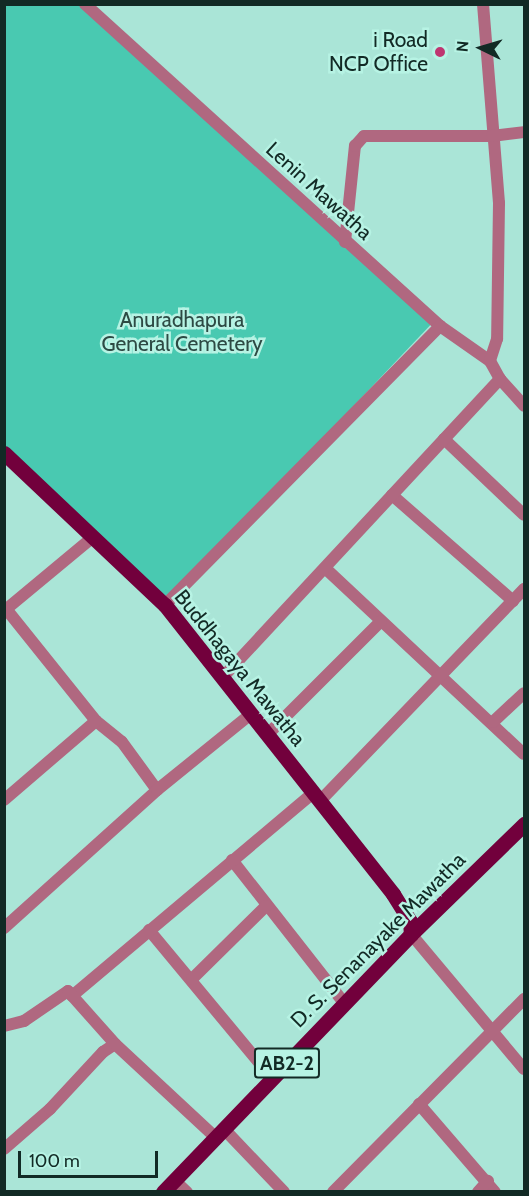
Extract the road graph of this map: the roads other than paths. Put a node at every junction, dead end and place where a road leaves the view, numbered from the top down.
1 (85, 4) edge
2 (483, 4) edge
3 (525, 132) edge
4 (492, 136) junction
5 (345, 242) junction
6 (440, 326) junction
7 (490, 361) junction
8 (500, 379) junction
9 (525, 406) edge
10 (444, 439) junction
11 (5, 455) edge
12 (392, 495) junction
13 (525, 515) edge
14 (92, 538) junction
15 (325, 568) junction
16 (525, 589) edge
17 (513, 601) junction
18 (165, 605) junction
19 (6, 610) edge
20 (381, 621) junction
21 (442, 674) junction
22 (222, 677) junction
23 (525, 693) edge
24 (251, 714) junction
25 (96, 721) junction
26 (493, 722) junction
27 (267, 735) junction
28 (525, 754) edge
29 (157, 790) junction
30 (316, 797) junction
31 (4, 800) edge
32 (525, 824) edge
33 (232, 860) junction
34 (266, 906) junction
35 (4, 928) edge
36 (149, 930) junction
37 (411, 934) junction
38 (192, 979) junction
39 (72, 996) junction
40 (525, 999) edge
41 (344, 1003) junction
42 (4, 1026) edge
43 (492, 1033) junction
44 (115, 1044) junction
45 (525, 1069) edge
46 (272, 1078) junction
47 (419, 1104) junction
48 (220, 1133) junction
49 (4, 1149) edge
50 (169, 1186) edge
51 (491, 1186) edge
52 (187, 1191) edge
53 (284, 1191) edge
54 (333, 1191) edge
55 (478, 1191) edge

1 - 5 street, Lenin Mawatha
2 - 4 street
3 - 4 street
4 - 5 street
4 - 7 street
5 - 6 street, Lenin Mawatha
6 - 7 street, Lenin Mawatha
6 - 18 street
7 - 8 street, Lenin Mawatha
8 - 9 street, Lenin Mawatha
8 - 10 street
10 - 12 street
10 - 13 street
11 - 14 main road, Buddhagaya Mawatha
12 - 15 street
12 - 17 street
14 - 18 main road, Buddhagaya Mawatha
14 - 19 street
15 - 20 street
15 - 22 street
16 - 17 street
17 - 21 street
18 - 22 main road, Buddhagaya Mawatha
19 - 25 street
20 - 21 street
20 - 27 street
21 - 26 street
21 - 30 street
22 - 24 main road, Buddhagaya Mawatha
23 - 26 street
24 - 27 main road, Buddhagaya Mawatha
24 - 29 street
25 - 29 street
25 - 31 street
26 - 28 street
27 - 30 main road, Buddhagaya Mawatha
29 - 35 street
30 - 33 street
30 - 37 main road, Buddhagaya Mawatha
32 - 37 main road, D. S. Senanayake Mawatha
33 - 34 street
33 - 36 street
34 - 38 street
34 - 41 street
36 - 38 street
36 - 39 street
37 - 41 main road, D. S. Senanayake Mawatha / AB2-2
37 - 43 street
38 - 46 street
39 - 42 street
39 - 44 street
40 - 43 street
41 - 46 main road, D. S. Senanayake Mawatha / AB2-2
43 - 45 street
43 - 47 street
44 - 48 street
44 - 49 street
46 - 48 main road, D. S. Senanayake Mawatha / AB2-2
47 - 51 street
47 - 54 street
48 - 50 main road, D. S. Senanayake Mawatha / AB2-2
48 - 53 street
50 - 52 street
51 - 55 street

